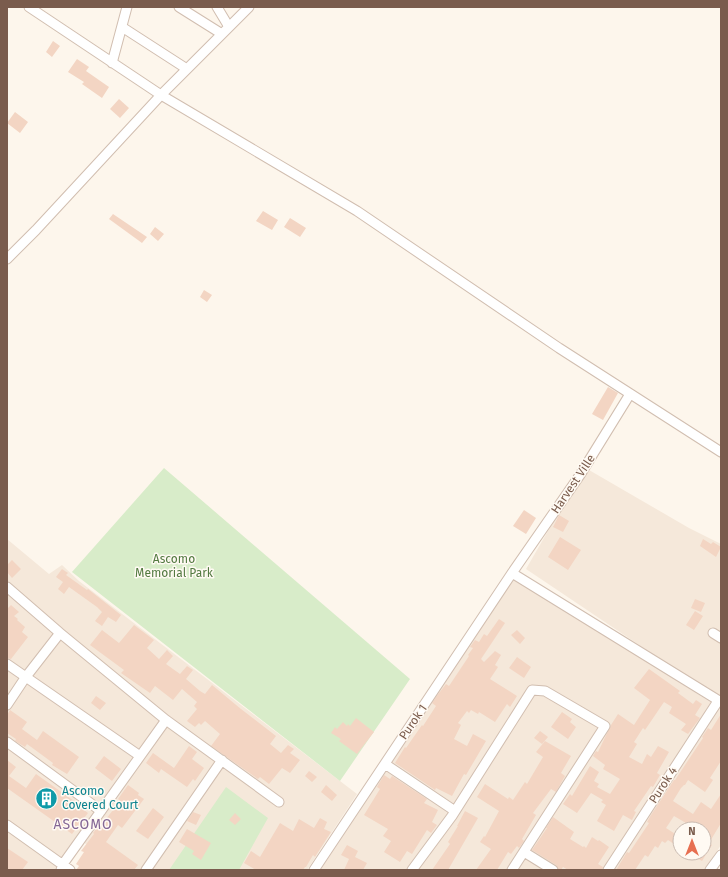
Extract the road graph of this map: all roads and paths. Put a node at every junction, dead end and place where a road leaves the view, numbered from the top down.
1 (29, 7) edge
2 (127, 7) edge
3 (179, 7) edge
4 (216, 7) edge
5 (250, 7) edge
6 (122, 27) junction
7 (229, 27) junction
8 (222, 34) junction
9 (112, 63) junction
10 (187, 69) junction
11 (161, 95) junction
12 (7, 259) edge
13 (630, 394) junction
14 (721, 452) edge
15 (512, 573) junction
16 (7, 587) edge
17 (60, 633) junction
18 (7, 664) edge
19 (25, 678) junction
20 (720, 702) edge
21 (7, 705) edge
22 (166, 720) junction
23 (7, 742) edge
24 (140, 756) junction
25 (222, 760) junction
26 (385, 764) junction
27 (279, 802) dead end
28 (101, 811) junction
29 (455, 811) junction
30 (7, 825) edge
31 (524, 852) junction
32 (721, 855) edge
33 (65, 868) edge
34 (146, 870) edge
35 (314, 870) edge
36 (412, 870) edge
37 (512, 870) edge
38 (553, 870) edge
39 (608, 870) edge
40 (710, 870) edge

1 - 9 street
2 - 6 street
3 - 8 street
4 - 7 street
5 - 7 street
6 - 9 street
6 - 10 street
7 - 8 street
8 - 10 street
9 - 11 street
10 - 11 street
11 - 12 street
11 - 13 street
13 - 14 street
13 - 15 street, Harvest Ville
15 - 20 street
15 - 26 street, Purok 1
16 - 17 street
17 - 19 street
17 - 22 street
18 - 19 street
19 - 21 street
19 - 24 street
20 - 39 street, Purok 4
22 - 24 street
22 - 25 street
23 - 28 street
24 - 28 street
25 - 27 street
25 - 34 street
26 - 29 street
26 - 35 street, Purok 1
28 - 33 street
29 - 31 street
29 - 36 street
30 - 33 street
31 - 37 street
31 - 38 street
32 - 40 street

